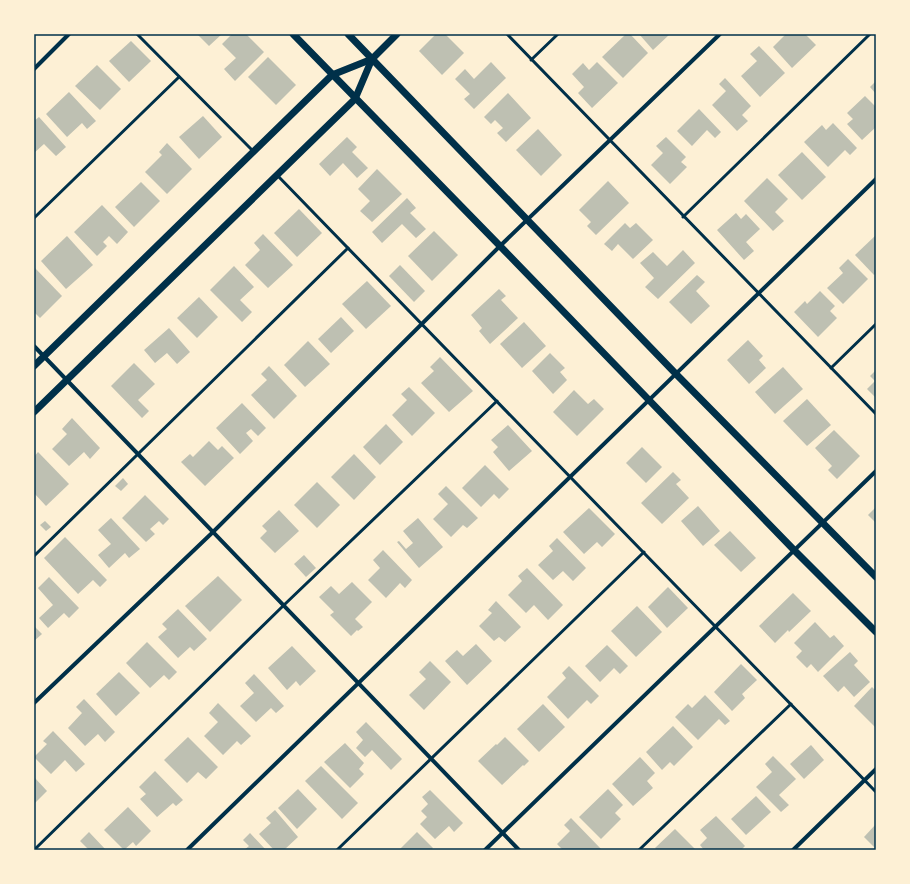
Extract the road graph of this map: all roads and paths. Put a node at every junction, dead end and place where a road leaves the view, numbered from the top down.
1 (69, 34) edge
2 (137, 34) edge
3 (293, 34) edge
4 (348, 34) edge
5 (397, 34) edge
6 (506, 34) edge
7 (558, 34) edge
8 (720, 34) edge
9 (870, 34) edge
10 (372, 59) junction
11 (531, 60) junction
12 (34, 68) edge
13 (332, 74) junction
14 (179, 77) junction
15 (355, 99) junction
16 (609, 141) junction
17 (253, 151) junction
18 (277, 175) junction
19 (876, 179) edge
20 (683, 217) junction
21 (34, 218) edge
22 (528, 219) junction
23 (500, 246) junction
24 (348, 248) junction
25 (758, 294) junction
26 (422, 324) junction
27 (876, 324) edge
28 (34, 346) edge
29 (44, 356) junction
30 (34, 366) edge
31 (831, 368) junction
32 (676, 374) junction
33 (67, 380) junction
34 (649, 400) junction
35 (497, 402) junction
36 (34, 412) edge
37 (876, 414) edge
38 (139, 454) junction
39 (876, 471) edge
40 (570, 477) junction
41 (823, 522) junction
42 (213, 532) junction
43 (794, 550) junction
44 (644, 552) junction
45 (34, 556) edge
46 (876, 576) edge
47 (284, 605) junction
48 (716, 626) junction
49 (876, 632) edge
50 (359, 683) junction
51 (34, 703) edge
52 (791, 704) junction
53 (431, 759) junction
54 (876, 769) edge
55 (865, 780) junction
56 (876, 792) edge
57 (502, 833) junction
58 (34, 850) edge
59 (187, 850) edge
60 (337, 850) edge
61 (485, 850) edge
62 (519, 850) edge
63 (639, 850) edge
64 (793, 850) edge

1 - 12 street
2 - 14 lane
3 - 13 street
4 - 10 street
5 - 10 street
6 - 11 lane
7 - 11 lane
8 - 16 street
9 - 20 lane
10 - 13 street
10 - 15 street
10 - 22 street
11 - 16 lane
13 - 15 street
13 - 17 street
14 - 17 lane
14 - 21 lane
15 - 18 street
15 - 23 street
16 - 20 lane
16 - 22 street
17 - 29 street
18 - 24 lane
18 - 33 street
19 - 25 street
20 - 25 lane
22 - 23 street
22 - 32 street
23 - 26 street
23 - 34 street
24 - 26 lane
24 - 38 lane
25 - 31 lane
25 - 32 street
26 - 35 lane
26 - 42 street
27 - 31 lane
28 - 29 street
29 - 30 street
29 - 33 street
31 - 37 lane
32 - 34 street
32 - 41 street
33 - 36 street
33 - 38 street
34 - 40 street
34 - 43 street
35 - 40 lane
35 - 47 lane
38 - 42 street
38 - 45 lane
39 - 41 street
40 - 44 lane
40 - 50 street
41 - 43 street
41 - 46 street
42 - 47 street
42 - 51 street
43 - 48 street
43 - 49 street
44 - 48 lane
44 - 53 lane
47 - 50 street
47 - 58 lane
48 - 52 lane
48 - 57 street
50 - 53 street
50 - 59 street
52 - 55 lane
52 - 63 lane
53 - 57 street
53 - 60 lane
54 - 55 street
55 - 56 lane
55 - 64 street
57 - 61 street
57 - 62 street

